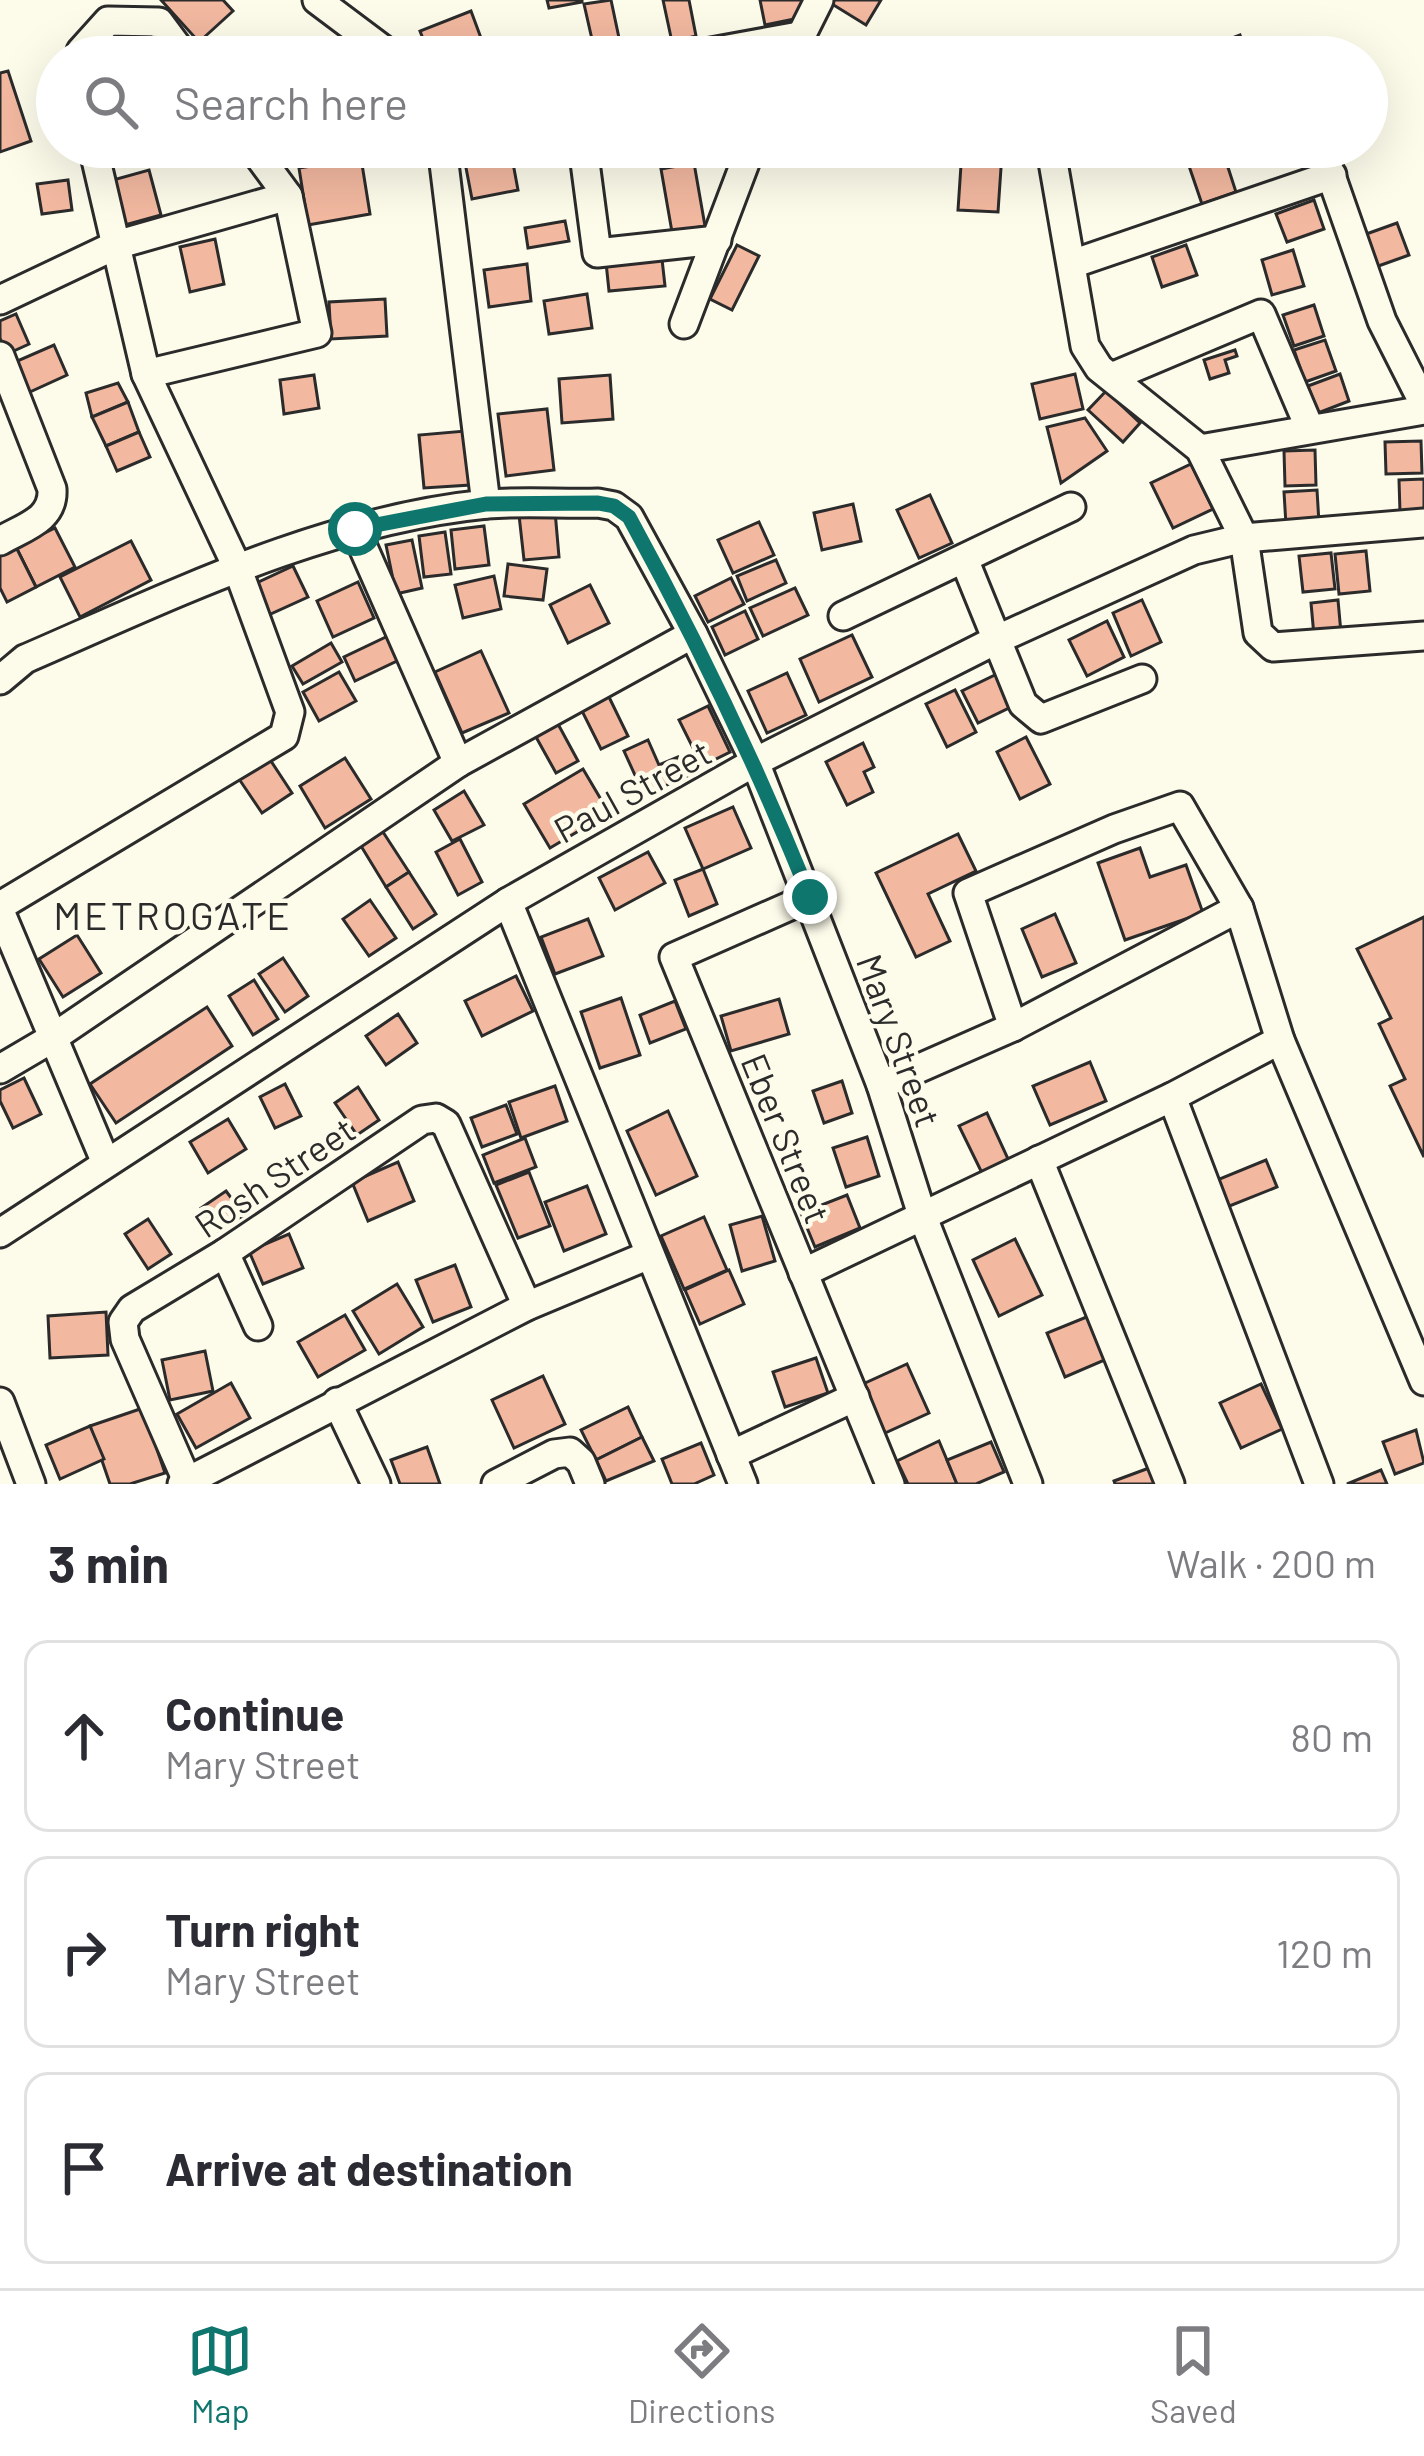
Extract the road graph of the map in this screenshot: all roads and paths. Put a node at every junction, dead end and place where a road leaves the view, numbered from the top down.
1 (317, 0) edge
2 (819, 0) edge
3 (94, 36) edge
4 (169, 36) edge
5 (365, 36) edge
6 (801, 36) edge
7 (98, 168) edge
8 (267, 168) edge
9 (445, 168) edge
10 (586, 168) edge
11 (743, 168) edge
12 (1054, 168) edge
13 (1328, 168) edge
14 (1331, 175) junction
15 (288, 196) junction
16 (717, 240) junction
17 (116, 245) junction
18 (1072, 264) junction
19 (0, 299) edge
20 (684, 324) dead end
21 (0, 356) edge
22 (146, 374) junction
23 (1114, 376) junction
24 (1424, 407) edge
25 (1310, 429) junction
26 (1200, 449) junction
27 (486, 504) junction
28 (1071, 506) dead end
29 (1424, 523) edge
30 (355, 529) junction
31 (1244, 538) junction
32 (0, 541) edge
33 (964, 559) junction
34 (238, 567) junction
35 (843, 616) dead end
36 (693, 634) junction
37 (1424, 636) edge
38 (998, 639) junction
39 (1142, 679) dead end
40 (0, 680) edge
41 (755, 762) junction
42 (458, 763) junction
43 (810, 897) junction
44 (508, 902) junction
45 (0, 908) edge
46 (1239, 908) junction
47 (1012, 1027) junction
48 (51, 1039) junction
49 (1280, 1040) junction
50 (0, 1069) edge
51 (881, 1085) junction
52 (1172, 1097) junction
53 (1039, 1160) junction
54 (106, 1162) junction
55 (922, 1216) junction
56 (0, 1232) edge
57 (225, 1253) junction
58 (649, 1256) junction
59 (803, 1273) junction
60 (526, 1306) junction
61 (259, 1326) dead end
62 (1424, 1381) edge
63 (855, 1397) junction
64 (0, 1402) edge
65 (337, 1402) junction
66 (731, 1455) junction
67 (184, 1482) edge
68 (31, 1484) edge
69 (376, 1484) edge
70 (496, 1484) edge
71 (590, 1484) edge
72 (742, 1484) edge
73 (890, 1484) edge
74 (1028, 1484) edge
75 (1170, 1484) edge
76 (1319, 1484) edge

1 - 5 street
2 - 6 street
3 - 4 street
7 - 17 street
8 - 15 street
9 - 27 street
10 - 16 street
11 - 16 street
12 - 18 street
13 - 14 street
14 - 18 street
14 - 24 street
15 - 17 street
15 - 22 street
16 - 20 street
17 - 19 street
17 - 22 street
18 - 23 street
21 - 32 street
22 - 34 street
23 - 25 street
23 - 26 street
24 - 25 street
25 - 26 street
26 - 31 street
27 - 30 street, Mary Street
27 - 36 street, Mary Street
28 - 33 street
29 - 31 street, Paul Street
30 - 34 street, Mary Street
30 - 42 street
31 - 37 street
31 - 38 street, Paul Street
33 - 35 street
33 - 38 street
34 - 40 street, Mary Street
34 - 45 street
36 - 41 street, Mary Street
36 - 42 street
38 - 39 street
38 - 41 street, Paul Street
41 - 43 street, Mary Street
41 - 44 street, Paul Street
42 - 48 street
43 - 51 street, Mary Street
43 - 59 street, Eber Street
44 - 54 street, Paul Street
44 - 58 street
45 - 48 street
46 - 47 street
46 - 47 street
46 - 49 street
47 - 51 street
48 - 50 street
48 - 54 street
49 - 52 street
49 - 62 street
51 - 55 street, Mary Street
52 - 53 street
52 - 76 street
53 - 55 street
53 - 75 street
54 - 56 street, Paul Street
55 - 59 street
55 - 74 street, Mary Street
57 - 60 street, Rosh Street
57 - 61 street
57 - 67 street, Rosh Street
58 - 60 street
58 - 66 street
59 - 63 street, Eber Street
60 - 65 street
63 - 66 street
63 - 73 street, Eber Street
64 - 68 street
65 - 67 street
65 - 69 street
66 - 72 street
70 - 71 street

